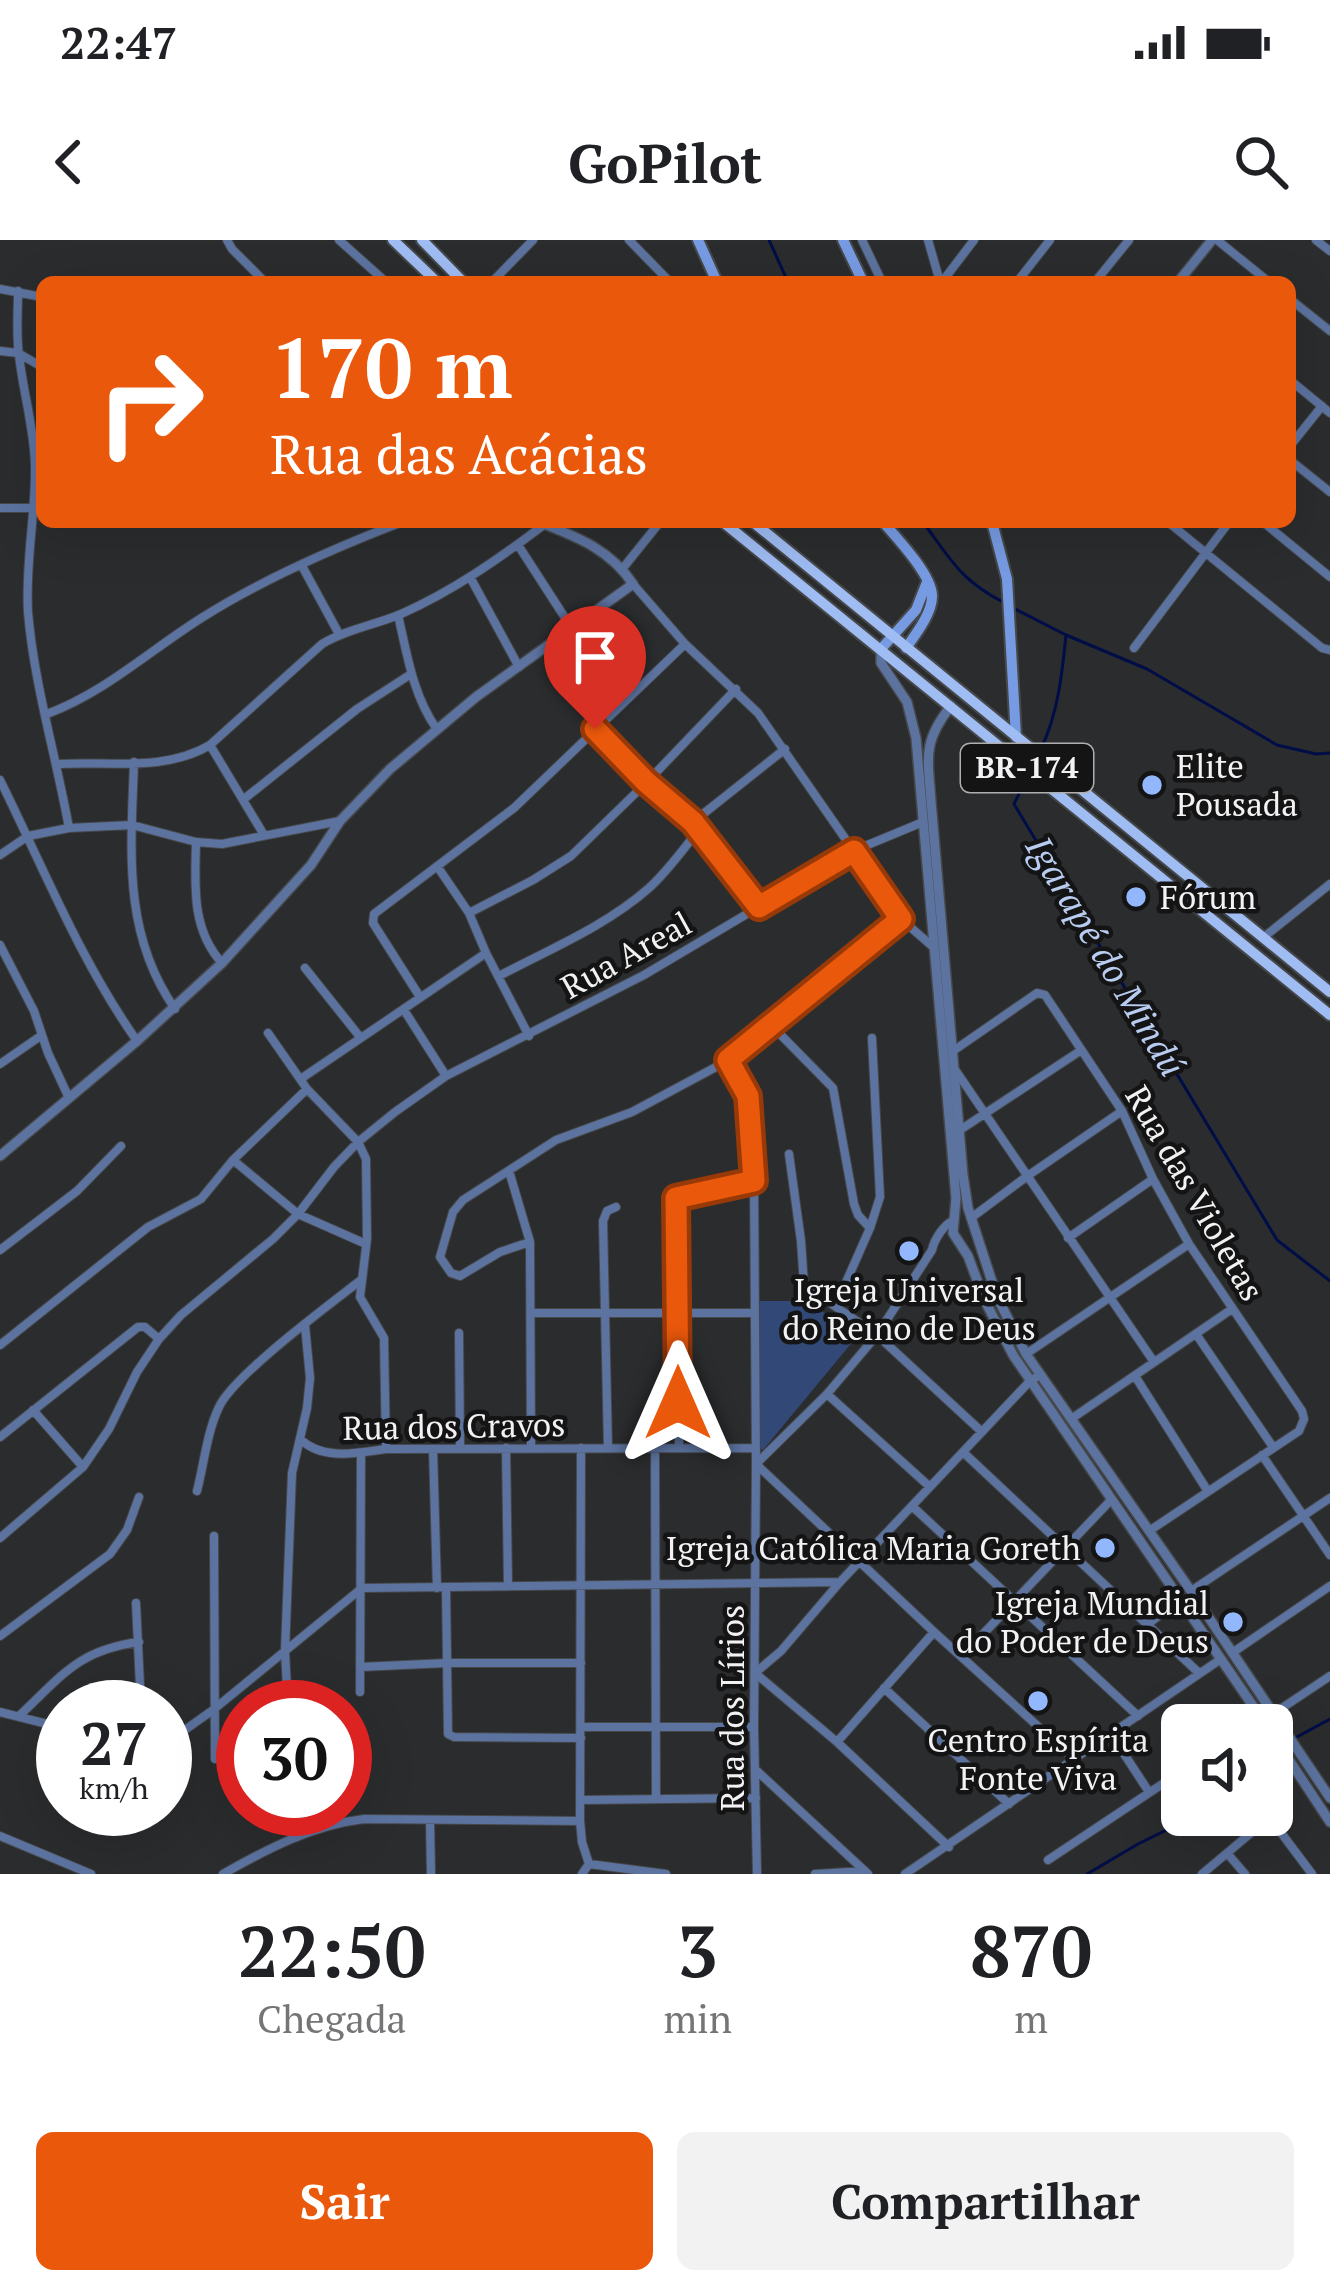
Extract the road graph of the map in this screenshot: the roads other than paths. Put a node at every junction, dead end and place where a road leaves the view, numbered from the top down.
1 (227, 240) edge
2 (339, 240) edge
3 (393, 240) edge
4 (533, 240) edge
5 (628, 240) edge
6 (698, 240) edge
7 (843, 240) edge
8 (862, 240) edge
9 (928, 240) edge
10 (974, 240) edge
11 (1051, 240) edge
12 (1129, 240) edge
13 (1214, 240) edge
14 (1316, 240) edge
15 (424, 241) edge
16 (1330, 251) edge
17 (259, 276) edge
18 (379, 276) edge
19 (431, 276) edge
20 (457, 276) edge
21 (498, 276) edge
22 (664, 276) edge
23 (714, 276) edge
24 (859, 276) edge
25 (878, 276) edge
26 (939, 276) edge
27 (946, 276) edge
28 (1022, 276) edge
29 (1100, 276) edge
30 (1183, 276) edge
31 (1261, 276) edge
32 (0, 289) edge
33 (18, 291) junction
34 (36, 296) edge
35 (1296, 304) edge
36 (1330, 332) edge
37 (0, 351) edge
38 (18, 353) junction
39 (36, 364) edge
40 (1296, 385) edge
41 (1326, 409) edge
42 (1296, 440) edge
43 (1296, 465) edge
44 (36, 486) edge
45 (1330, 492) edge
46 (0, 508) edge
47 (36, 508) edge
48 (36, 515) edge
49 (386, 528) edge
50 (537, 528) edge
51 (553, 528) edge
52 (655, 528) edge
53 (730, 528) edge
54 (760, 528) edge
55 (888, 528) edge
56 (996, 528) edge
57 (1176, 528) edge
58 (1224, 528) edge
59 (1269, 528) edge
60 (518, 545) junction
61 (1206, 552) junction
62 (302, 566) junction
63 (623, 568) junction
64 (470, 577) junction
65 (1330, 577) edge
66 (928, 582) junction
67 (634, 584) junction
68 (398, 615) junction
69 (571, 627) junction
70 (339, 634) junction
71 (891, 636) junction
72 (685, 644) junction
73 (906, 648) junction
74 (1134, 648) dead end
75 (881, 649) junction
76 (1330, 649) edge
77 (519, 667) junction
78 (411, 674) junction
79 (736, 689) junction
80 (951, 706) junction
81 (47, 714) junction
82 (931, 717) junction
83 (913, 721) junction
84 (436, 728) junction
85 (595, 729) junction
86 (1016, 737) junction
87 (210, 745) junction
88 (785, 749) junction
89 (134, 762) junction
90 (58, 764) junction
91 (0, 780) edge
92 (646, 782) junction
93 (244, 799) junction
94 (340, 821) junction
95 (923, 822) junction
96 (132, 825) junction
97 (696, 826) junction
98 (69, 828) junction
99 (264, 835) junction
100 (28, 836) junction
101 (196, 842) junction
102 (854, 851) junction
103 (0, 855) edge
104 (437, 866) junction
105 (1330, 884) edge
106 (759, 907) junction
107 (469, 913) junction
108 (901, 919) junction
109 (1264, 937) junction
110 (0, 945) edge
111 (932, 946) junction
112 (486, 953) junction
113 (222, 963) junction
114 (304, 968) dead end
115 (500, 976) junction
116 (1330, 992) edge
117 (420, 997) junction
118 (175, 1009) junction
119 (404, 1010) junction
120 (1330, 1016) edge
121 (772, 1025) junction
122 (268, 1033) dead end
123 (42, 1035) junction
124 (529, 1036) junction
125 (360, 1037) junction
126 (872, 1038) dead end
127 (137, 1042) junction
128 (953, 1051) junction
129 (1080, 1051) junction
130 (728, 1060) junction
131 (0, 1064) edge
132 (955, 1070) junction
133 (446, 1076) junction
134 (302, 1078) junction
135 (308, 1089) junction
136 (69, 1098) junction
137 (1122, 1111) junction
138 (984, 1115) junction
139 (960, 1130) junction
140 (358, 1142) junction
141 (121, 1146) dead end
142 (789, 1154) dead end
143 (0, 1156) edge
144 (233, 1160) junction
145 (508, 1170) junction
146 (1026, 1177) junction
147 (1154, 1179) junction
148 (754, 1181) junction
149 (616, 1207) dead end
150 (298, 1214) junction
151 (971, 1218) junction
152 (953, 1220) junction
153 (870, 1228) junction
154 (975, 1231) junction
155 (1068, 1238) junction
156 (957, 1240) junction
157 (530, 1242) junction
158 (367, 1244) junction
159 (1189, 1244) junction
160 (0, 1250) edge
161 (932, 1250) junction
162 (361, 1280) junction
163 (1109, 1298) junction
164 (836, 1305) junction
165 (1232, 1309) junction
166 (532, 1313) junction
167 (677, 1313) junction
168 (753, 1313) junction
169 (607, 1314) junction
170 (305, 1325) junction
171 (459, 1334) dead end
172 (1196, 1334) junction
173 (877, 1335) junction
174 (159, 1339) junction
175 (0, 1345) edge
176 (1026, 1354) junction
177 (1154, 1362) junction
178 (1135, 1376) junction
179 (1035, 1378) junction
180 (827, 1394) junction
181 (32, 1410) junction
182 (1071, 1418) junction
183 (982, 1432) junction
184 (0, 1437) edge
185 (300, 1439) junction
186 (1274, 1447) junction
187 (460, 1448) junction
188 (506, 1448) junction
189 (532, 1448) junction
190 (580, 1448) junction
191 (608, 1448) junction
192 (655, 1448) junction
193 (679, 1448) junction
194 (756, 1448) junction
195 (386, 1449) junction
196 (433, 1449) junction
197 (362, 1453) junction
198 (964, 1453) junction
199 (1262, 1455) junction
200 (756, 1464) junction
201 (83, 1467) junction
202 (930, 1487) junction
203 (1208, 1490) junction
204 (197, 1491) dead end
205 (139, 1497) dead end
206 (1330, 1498) edge
207 (1111, 1500) junction
208 (913, 1507) junction
209 (1303, 1515) junction
210 (1149, 1531) junction
211 (214, 1536) dead end
212 (0, 1538) edge
213 (1066, 1546) junction
214 (1330, 1555) edge
215 (861, 1562) junction
216 (840, 1582) junction
217 (756, 1584) junction
218 (508, 1586) junction
219 (580, 1586) junction
220 (653, 1586) junction
221 (1330, 1586) edge
222 (441, 1587) junction
223 (362, 1588) junction
224 (1191, 1591) junction
225 (1016, 1600) junction
226 (1180, 1600) junction
227 (136, 1603) dead end
228 (1148, 1625) junction
229 (934, 1632) junction
230 (0, 1636) edge
231 (139, 1642) junction
232 (285, 1651) junction
233 (963, 1655) junction
234 (1227, 1656) junction
235 (447, 1663) junction
236 (581, 1663) junction
237 (360, 1667) junction
238 (755, 1672) junction
239 (1199, 1673) junction
240 (1330, 1676) edge
241 (140, 1680) edge
242 (287, 1680) edge
243 (360, 1680) edge
244 (884, 1688) junction
245 (0, 1700) edge
246 (1254, 1704) edge
247 (1289, 1704) edge
248 (213, 1710) junction
249 (10, 1714) edge
250 (1138, 1716) junction
251 (192, 1726) edge
252 (654, 1726) junction
253 (754, 1727) junction
254 (582, 1733) junction
255 (1111, 1734) junction
256 (837, 1742) junction
257 (1293, 1750) edge
258 (215, 1759) dead end
259 (1075, 1759) junction
260 (1293, 1766) edge
261 (755, 1770) junction
262 (1326, 1782) edge
263 (1161, 1784) edge
264 (1149, 1792) junction
265 (656, 1798) junction
266 (756, 1798) junction
267 (1330, 1798) edge
268 (580, 1800) junction
269 (1009, 1804) junction
270 (430, 1820) junction
271 (580, 1821) junction
272 (1330, 1822) edge
273 (1, 1839) edge
274 (949, 1847) junction
275 (1227, 1853) junction
276 (1048, 1860) dead end
277 (589, 1864) junction
278 (77, 1872) edge
279 (866, 1873) edge
280 (91, 1874) edge
281 (223, 1874) edge
282 (431, 1874) edge
283 (582, 1874) edge
284 (666, 1874) edge
285 (757, 1874) edge
286 (815, 1874) edge
287 (905, 1874) edge
288 (1202, 1874) edge
289 (1245, 1874) edge
290 (1312, 1874) edge

1 - 17 street
2 - 18 street
3 - 19 main road
4 - 21 street
5 - 22 street
6 - 23 main road
7 - 24 main road
8 - 25 street
9 - 26 street
10 - 27 street
11 - 28 street
12 - 29 street
13 - 30 street
13 - 31 street
14 - 16 street
15 - 20 main road
32 - 33 street
33 - 34 street
33 - 38 street
35 - 36 street
37 - 38 street
38 - 39 street
38 - 44 street
40 - 41 street
41 - 42 street
43 - 45 street
46 - 47 street
48 - 81 street
49 - 62 street
50 - 60 street
51 - 63 street
52 - 63 street
53 - 75 main road, BR-174
54 - 71 main road, BR-174
55 - 66 main road
56 - 86 main road
57 - 61 street
58 - 61 street
59 - 65 street
60 - 64 street
60 - 69 street
61 - 74 street
61 - 76 street
62 - 70 street
62 - 81 street
63 - 67 street
64 - 68 street
64 - 77 street
66 - 71 main road
66 - 73 main road
67 - 69 street
67 - 72 street
68 - 70 street
68 - 78 street
69 - 77 street
70 - 87 street
71 - 73 main road, BR-174
71 - 75 main road
72 - 79 street
72 - 85 street
73 - 86 main road, BR-174
75 - 80 main road, BR-174
75 - 83 street
77 - 84 street
78 - 84 street
78 - 93 street
79 - 88 street
79 - 92 street
80 - 82 street
80 - 120 main road, BR-174
81 - 90 street
82 - 83 street
82 - 128 street
83 - 95 street
84 - 94 street
85 - 92 street
85 - 104 street
86 - 109 main road, BR-174
87 - 89 street
87 - 93 street
88 - 97 street
88 - 102 street
89 - 90 street
89 - 96 street
90 - 98 street
91 - 100 street
92 - 97 street
92 - 107 street
93 - 99 street
94 - 99 street
94 - 113 street
95 - 102 street, Rua Areal
95 - 111 street
96 - 98 street
96 - 101 street
96 - 118 street
97 - 106 street
97 - 115 street
98 - 100 street
99 - 101 street
100 - 103 street
100 - 127 street
101 - 113 street
102 - 106 street, Rua Areal
102 - 108 street
104 - 107 street
104 - 117 street
105 - 109 street
106 - 124 street, Rua Areal
107 - 112 street
108 - 111 street
108 - 121 street
109 - 116 main road, BR-174
110 - 123 street
111 - 152 street
112 - 115 street
112 - 117 street
113 - 118 street
114 - 125 street
115 - 124 street
117 - 119 street
118 - 127 street
119 - 125 street
119 - 133 street
121 - 130 street
121 - 153 street
122 - 134 street
123 - 131 street
123 - 136 street
124 - 133 street, Rua Areal
125 - 134 street
126 - 153 street
127 - 136 street
128 - 129 street, Rua das Violetas
128 - 132 street
129 - 137 street, Rua das Violetas
129 - 138 street
130 - 145 street
130 - 148 street, Rua dos Lírios
132 - 138 street
132 - 139 street
133 - 140 street, Rua Areal
134 - 135 street
135 - 140 street
135 - 144 street
136 - 143 street
137 - 146 street
137 - 147 street, Rua das Violetas
138 - 139 street
138 - 146 street
139 - 151 street
140 - 150 street, Rua Areal
140 - 158 street
141 - 160 street
142 - 164 street
144 - 150 street
144 - 175 street
145 - 157 street
145 - 157 street
146 - 151 street
146 - 155 street
147 - 155 street
147 - 159 street, Rua das Violetas
148 - 167 street
148 - 168 street, Rua dos Lírios
149 - 169 street
150 - 158 street
150 - 174 street, Rua Areal
151 - 152 street
151 - 154 street
152 - 156 street
152 - 161 street
153 - 164 street
154 - 156 street
154 - 176 street
155 - 163 street
156 - 161 street
156 - 179 street
157 - 166 street
158 - 162 street
159 - 163 street
159 - 165 street, Rua das Violetas
161 - 173 street
162 - 170 street
162 - 195 street
163 - 176 street
163 - 177 street
164 - 173 street
165 - 172 street
165 - 186 street, Rua das Violetas
166 - 169 street
166 - 189 street
167 - 168 street
167 - 169 street
167 - 193 street
168 - 194 street, Rua dos Lírios
169 - 191 street
170 - 185 street
170 - 204 street
171 - 187 street
172 - 177 street
172 - 186 street
173 - 180 street
173 - 183 street
174 - 181 street
174 - 201 street, Rua Areal
176 - 179 street
177 - 178 street
178 - 182 street
178 - 203 street
179 - 182 street
179 - 183 street
179 - 207 street
180 - 200 street
180 - 202 street
181 - 184 street
181 - 201 street
182 - 210 street
183 - 198 street
185 - 197 street, Rua dos Cravos
185 - 232 street
186 - 199 street
187 - 188 street, Rua dos Cravos
187 - 196 street, Rua dos Cravos
188 - 189 street, Rua dos Cravos
188 - 218 street
189 - 190 street, Rua dos Cravos
190 - 191 street, Rua dos Cravos
190 - 219 street
191 - 192 street, Rua dos Cravos
192 - 193 street, Rua dos Cravos
192 - 220 street
193 - 194 street, Rua dos Cravos
194 - 200 street, Rua dos Lírios
195 - 196 street, Rua dos Cravos
195 - 197 street, Rua dos Cravos
196 - 222 street
197 - 223 street
198 - 202 street
198 - 213 street
199 - 203 street
199 - 209 street
200 - 215 street
200 - 217 street, Rua dos Lírios
201 - 212 street, Rua Areal
202 - 208 street
203 - 210 street
205 - 230 street
206 - 209 street
207 - 213 street
207 - 226 street
208 - 215 street
208 - 225 street
209 - 214 street
209 - 224 street
210 - 224 street
211 - 248 street
213 - 225 street
213 - 228 street
215 - 216 street
215 - 229 street
216 - 217 street
216 - 238 street
217 - 220 street
217 - 238 street, Rua dos Lírios
218 - 219 street
218 - 222 street
219 - 220 street
219 - 236 street
220 - 252 street
221 - 234 street
222 - 223 street
222 - 235 street
223 - 232 street
223 - 237 street
224 - 234 street
225 - 233 street
225 - 250 street
226 - 228 street
226 - 234 street
227 - 231 street
228 - 239 street
229 - 233 street
229 - 244 street
231 - 241 street
231 - 249 street
232 - 242 street
232 - 248 street
233 - 259 street
234 - 239 street
234 - 246 street
235 - 236 street
235 - 237 street
235 - 254 street
236 - 254 street
237 - 243 street
238 - 253 street, Rua dos Lírios
238 - 256 street
239 - 250 street
240 - 247 street
244 - 256 street
244 - 269 street
245 - 249 street
248 - 251 street
248 - 258 street
250 - 255 street
252 - 253 street
252 - 254 street
252 - 265 street
253 - 261 street, Rua dos Lírios
254 - 268 street
255 - 259 street
255 - 264 street
256 - 274 street
257 - 262 street
259 - 269 street
260 - 272 street
261 - 266 street, Rua dos Lírios
261 - 279 street
262 - 267 street
263 - 264 street
264 - 276 street
265 - 266 street
265 - 268 street
266 - 285 street, Rua dos Lírios
268 - 271 street
269 - 274 street
270 - 271 street
270 - 281 street
270 - 282 street
271 - 277 street
273 - 278 street
274 - 287 street
275 - 288 street
275 - 289 street
275 - 290 street
277 - 283 street
277 - 284 street
278 - 280 street
279 - 286 street

